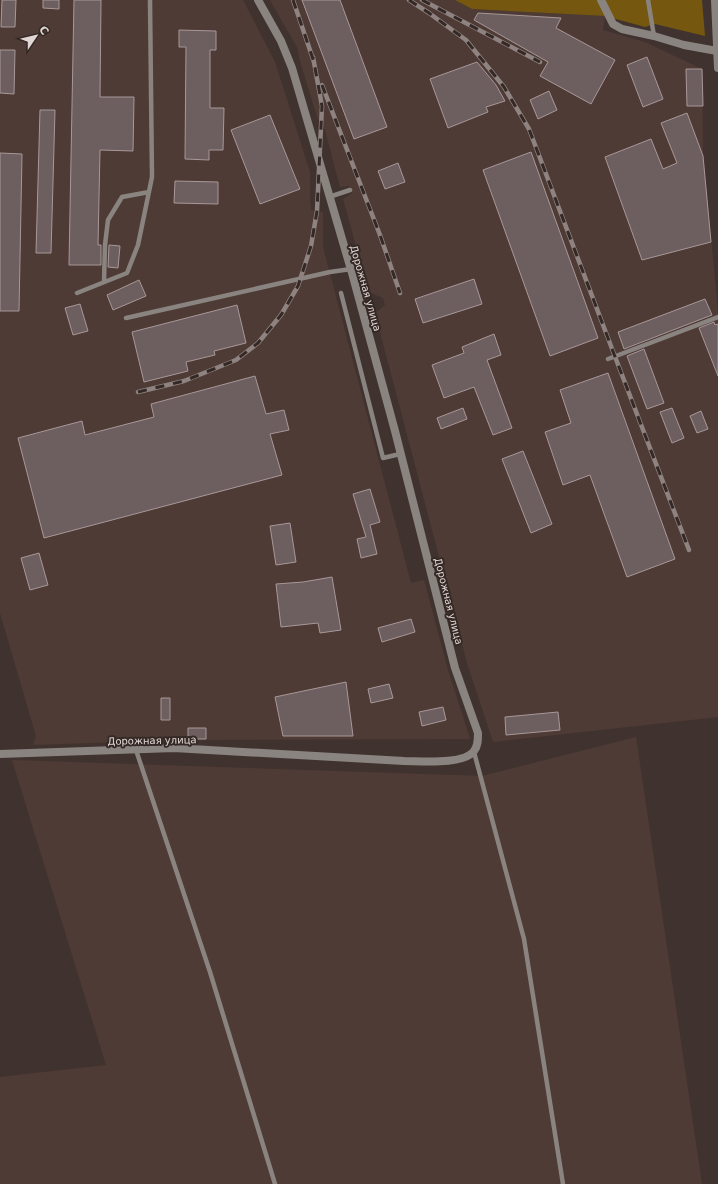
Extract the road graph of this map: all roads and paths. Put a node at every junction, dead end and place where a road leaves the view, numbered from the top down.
1 (150, 0) edge
2 (258, 0) edge
3 (601, 0) edge
4 (648, 0) edge
5 (715, 0) edge
6 (654, 36) junction
7 (717, 51) junction
8 (718, 68) edge
9 (350, 190) dead end
10 (149, 192) junction
11 (329, 197) junction
12 (351, 269) junction
13 (104, 282) junction
14 (77, 293) dead end
15 (342, 293) dead end
16 (718, 317) edge
17 (126, 318) dead end
18 (608, 359) dead end
19 (400, 454) junction
20 (136, 750) junction
21 (474, 752) junction
22 (0, 754) edge
23 (275, 1184) edge
24 (563, 1184) edge

1 - 10 lane
2 - 11 street, Дорожная улица
3 - 6 street
4 - 6 lane
5 - 7 street
6 - 7 street
7 - 8 street
9 - 11 lane
10 - 13 lane
10 - 13 lane
11 - 12 street, Дорожная улица
12 - 17 lane
12 - 19 street, Дорожная улица
13 - 14 lane
15 - 19 lane
16 - 18 lane
19 - 21 street, Дорожная улица
20 - 21 street, Дорожная улица
20 - 22 street, Дорожная улица
20 - 23 lane
21 - 24 lane

